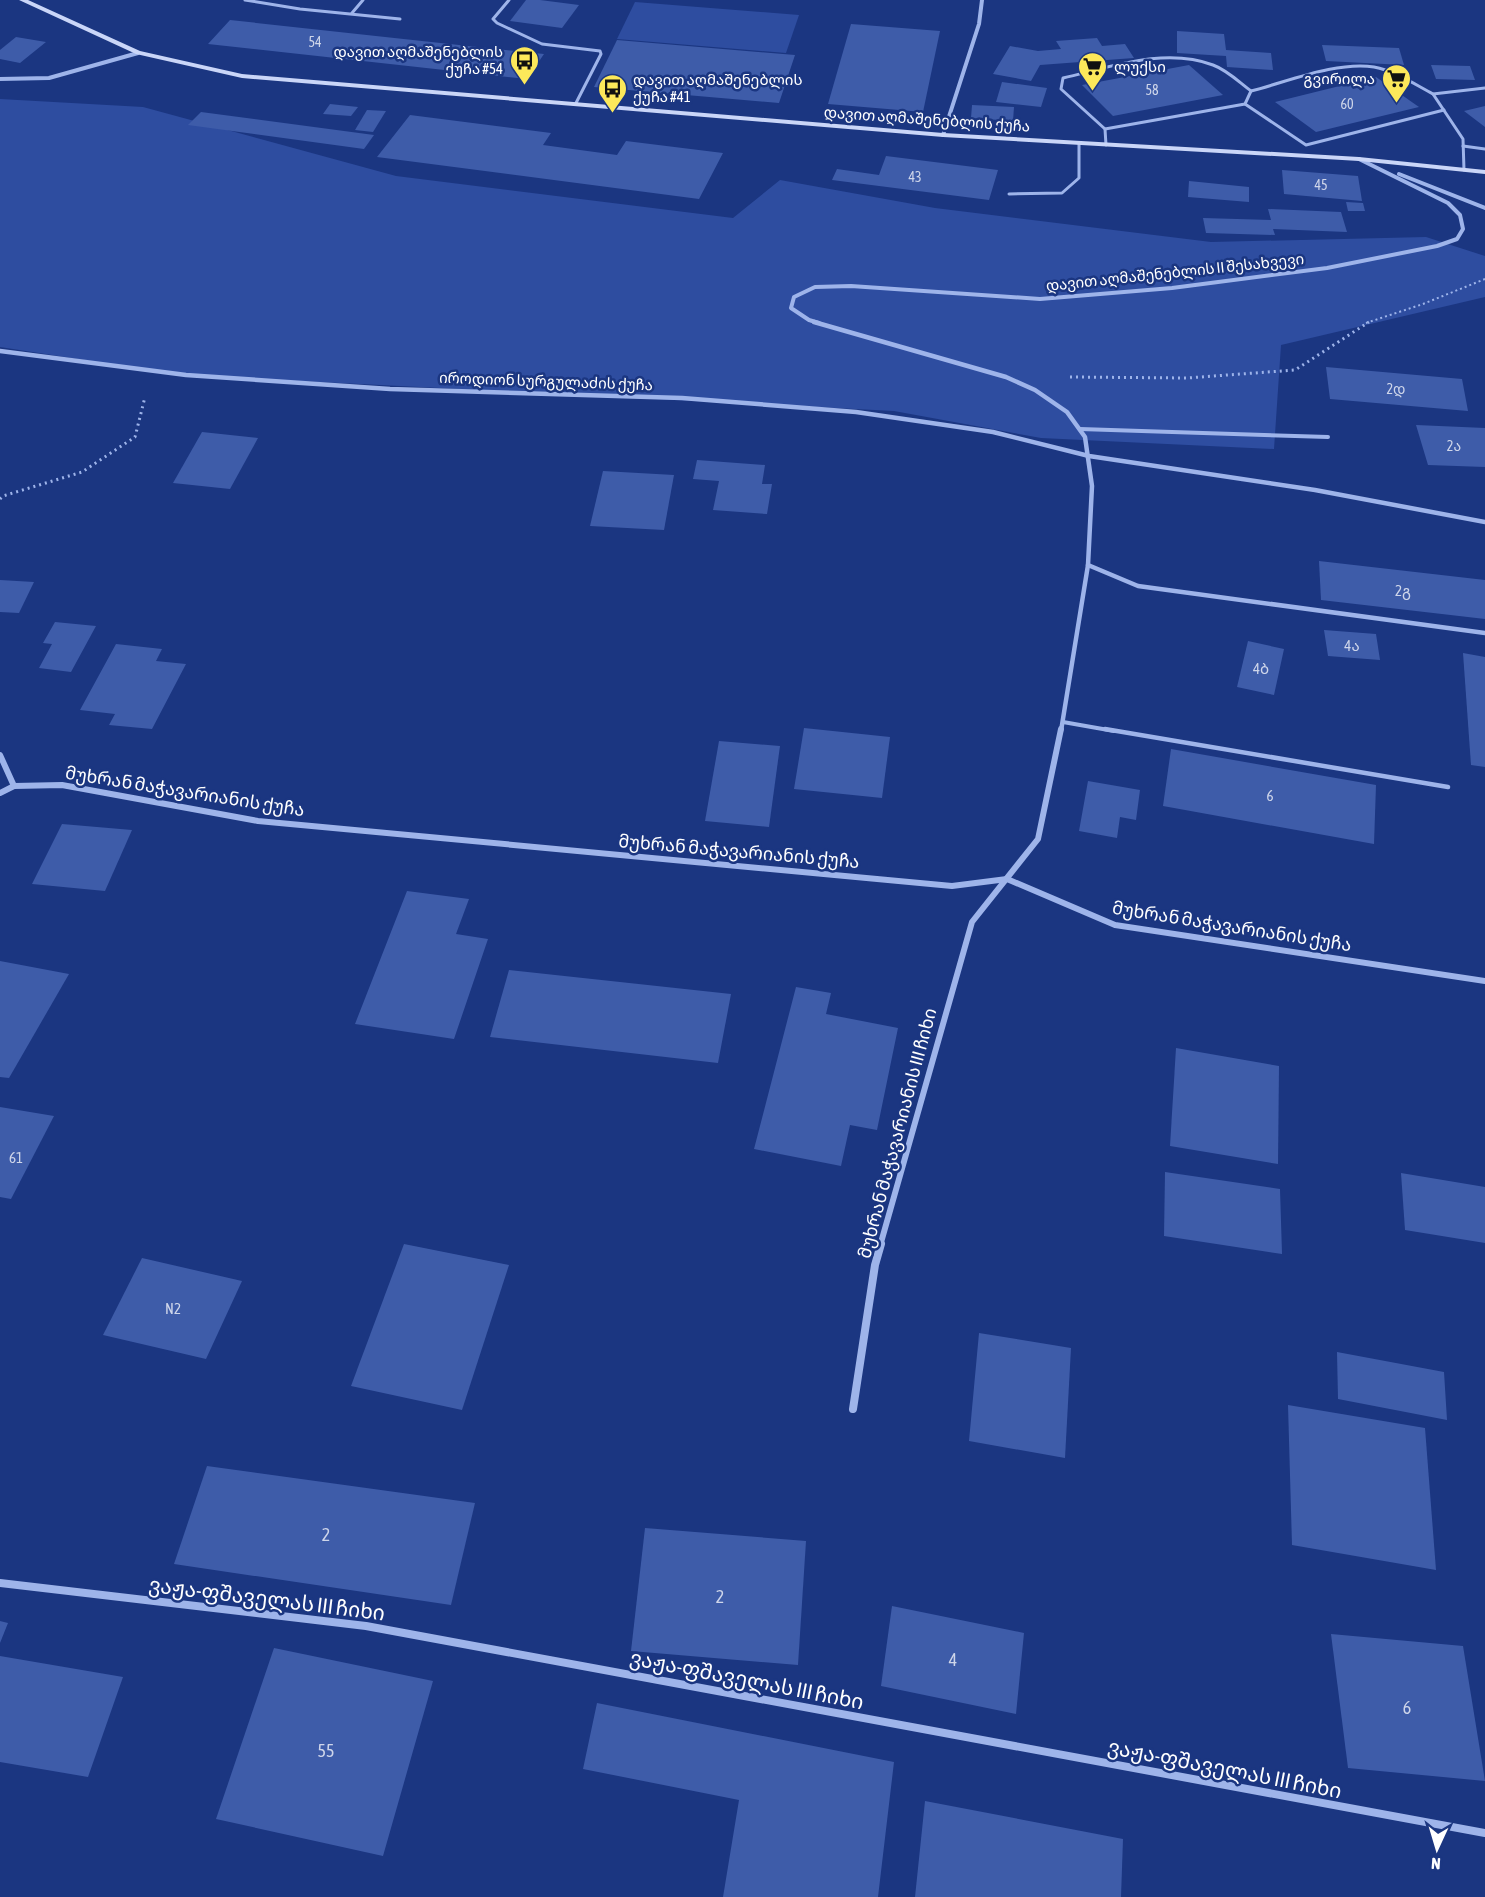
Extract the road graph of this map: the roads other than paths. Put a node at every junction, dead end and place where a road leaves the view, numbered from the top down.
1 (244, 0) edge
2 (363, 0) edge
3 (508, 0) edge
4 (982, 0) edge
5 (27, 1) edge
6 (352, 13) junction
7 (400, 19) dead end
8 (138, 53) junction
9 (0, 79) edge
10 (1485, 88) edge
11 (1251, 91) junction
12 (1432, 94) junction
13 (576, 104) junction
14 (1245, 104) junction
15 (1444, 110) junction
16 (1105, 129) junction
17 (943, 135) junction
18 (1079, 144) junction
19 (1106, 145) junction
20 (1306, 145) junction
21 (1463, 146) junction
22 (1485, 148) edge
23 (1307, 156) junction
24 (1359, 159) junction
25 (1464, 170) junction
26 (1485, 172) edge
27 (1009, 194) dead end
28 (1485, 208) edge
29 (0, 351) edge
30 (1080, 429) junction
31 (1328, 437) dead end
32 (1089, 456) junction
33 (1485, 522) edge
34 (1088, 565) junction
35 (1485, 633) edge
36 (1063, 722) junction
37 (0, 755) edge
38 (14, 786) junction
39 (1448, 786) dead end
40 (0, 793) edge
41 (1007, 879) junction
42 (1485, 981) edge
43 (853, 1409) dead end
44 (0, 1583) edge
45 (1485, 1833) edge

1 - 6 lane
2 - 6 lane
3 - 13 lane
4 - 17 street
5 - 8 street, დავით აღმაშენებლის ქუჩა
6 - 7 lane
8 - 9 street
8 - 13 street, დავით აღმაშენებლის ქუჩა
10 - 12 lane
11 - 12 lane
11 - 14 lane
11 - 16 lane
12 - 15 lane
13 - 17 street, დავით აღმაშენებლის ქუჩა
14 - 16 lane
14 - 20 lane
15 - 20 lane
15 - 21 lane
16 - 19 lane
17 - 18 street, დავით აღმაშენებლის ქუჩა
18 - 19 street, დავით აღმაშენებლის ქუჩა
18 - 27 lane
19 - 23 street, დავით აღმაშენებლის ქუჩა
20 - 23 lane
21 - 22 lane
21 - 25 lane
23 - 24 street, დავით აღმაშენებლის ქუჩა
24 - 25 street, დავით აღმაშენებლის ქუჩა
24 - 28 street
24 - 30 street, დავით აღმაშენებლის II შესახვევი
25 - 26 street, დავით აღმაშენებლის ქუჩა
29 - 32 street, იროდიონ სურგულაძის ქუჩა
30 - 31 lane
30 - 32 street, დავით აღმაშენებლის II შესახვევი
32 - 33 street, იროდიონ სურგულაძის ქუჩა
32 - 34 street, დავით აღმაშენებლის II შესახვევი
34 - 35 street
34 - 36 street, დავით აღმაშენებლის II შესახვევი
36 - 39 lane
36 - 41 street, დავით აღმაშენებლის II შესახვევი
37 - 38 street
38 - 40 street
38 - 41 street, მუხრან მაჭავარიანის ქუჩა
41 - 42 street, მუხრან მაჭავარიანის ქუჩა
41 - 43 street, მუხრან მაჭავარიანის III ჩიხი
44 - 45 street, ვაჟა-ფშაველას III ჩიხი

